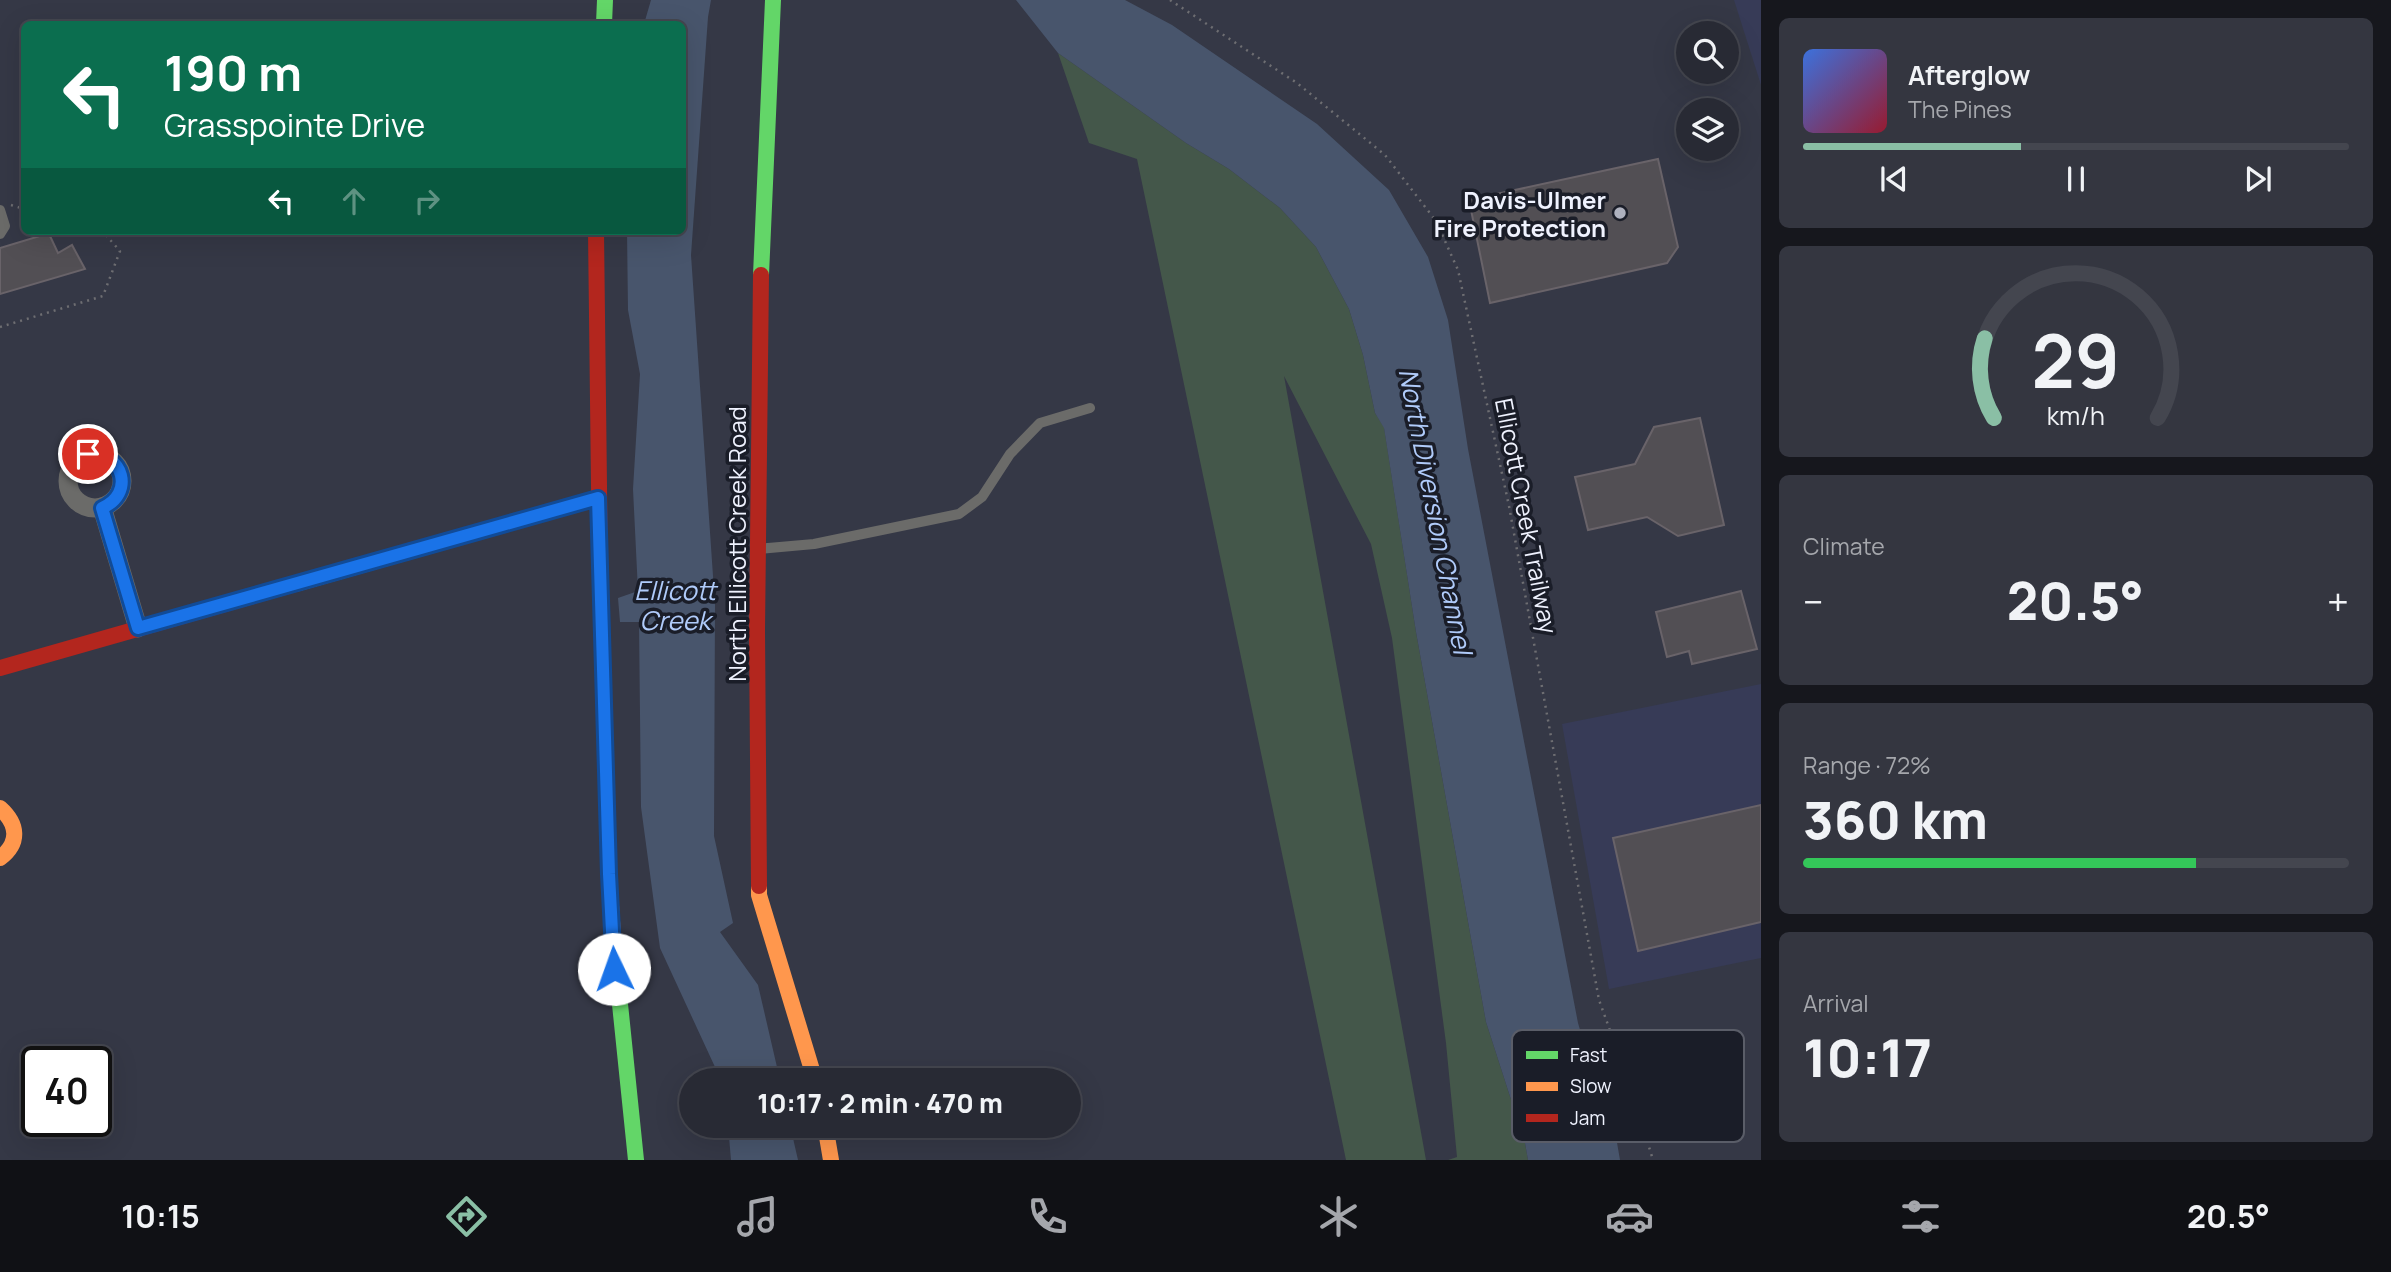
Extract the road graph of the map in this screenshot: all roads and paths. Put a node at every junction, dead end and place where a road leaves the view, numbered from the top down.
1 (605, 0) edge
2 (774, 0) edge
3 (1170, 0) edge
4 (604, 21) edge
5 (0, 211) edge
6 (0, 234) edge
7 (106, 235) edge
8 (596, 235) edge
9 (0, 327) edge
10 (1090, 408) dead end
11 (598, 498) junction
12 (102, 508) dead end
13 (758, 549) junction
14 (138, 628) junction
15 (0, 668) edge
16 (0, 808) edge
17 (0, 858) edge
18 (1610, 1030) edge
19 (811, 1068) edge
20 (827, 1138) edge
21 (1648, 1142) edge
22 (636, 1160) edge
23 (831, 1160) edge
24 (1653, 1160) edge

1 - 4 street
2 - 13 street, North Ellicott Creek Road
3 - 18 path, Ellicott Creek Trailway
5 - 6 lane
7 - 9 path
8 - 11 street
10 - 13 lane
11 - 14 street
11 - 22 street
12 - 14 street
13 - 19 street, North Ellicott Creek Road
14 - 15 street
16 - 17 street
20 - 23 street
21 - 24 path, Ellicott Creek Trailway

